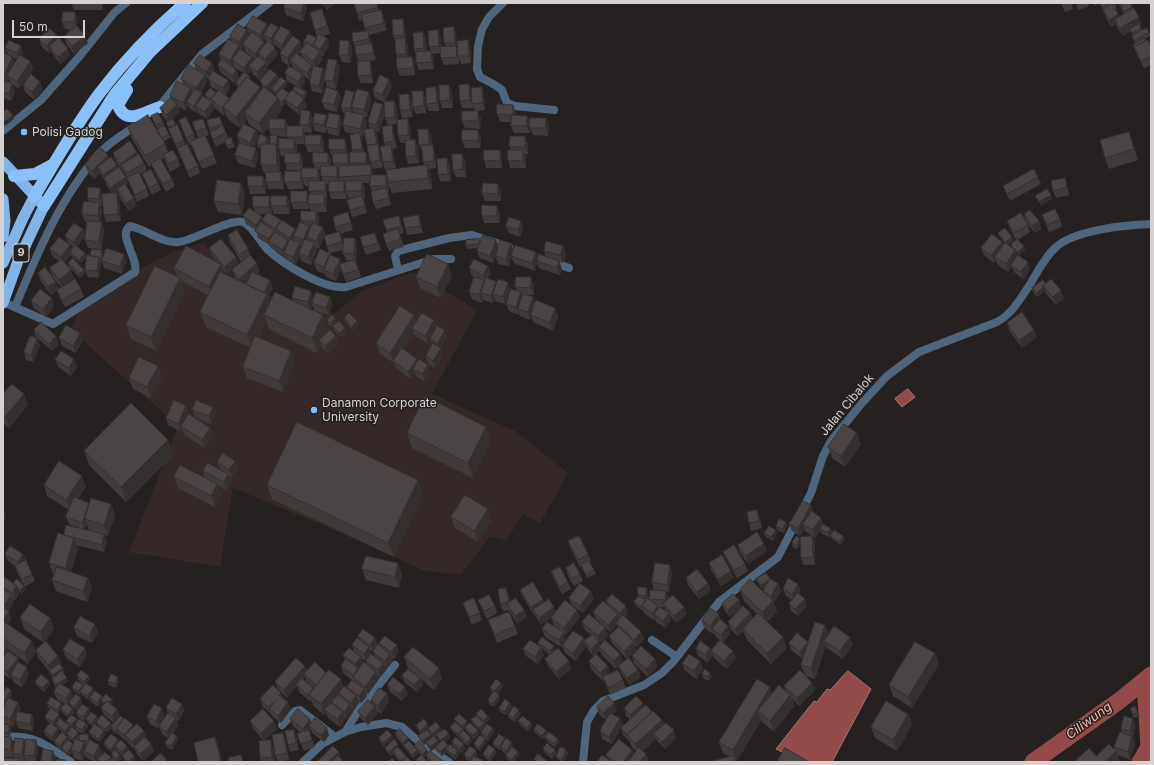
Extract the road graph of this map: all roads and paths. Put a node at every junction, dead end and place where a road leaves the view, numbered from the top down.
1 (126, 3) edge
2 (185, 3) edge
3 (202, 3) edge
4 (268, 3) edge
5 (503, 3) edge
6 (137, 67) junction
7 (160, 107) junction
8 (554, 110) dead end
9 (3, 131) edge
10 (3, 162) edge
11 (53, 164) junction
12 (14, 176) junction
13 (34, 197) junction
14 (3, 199) edge
15 (44, 206) junction
16 (1151, 224) edge
17 (3, 237) edge
18 (518, 249) edge
19 (540, 257) edge
20 (451, 259) dead end
21 (3, 263) edge
22 (569, 268) dead end
23 (398, 270) junction
24 (3, 302) edge
25 (15, 307) junction
26 (652, 640) dead end
27 (677, 657) junction
28 (395, 665) dead end
29 (282, 725) dead end
30 (344, 732) junction
31 (3, 737) edge
32 (335, 737) junction
33 (71, 762) edge
34 (303, 762) edge
35 (449, 762) edge
36 (583, 762) edge

1 - 9 street
2 - 11 highway
3 - 6 highway
4 - 7 street
5 - 8 street
6 - 7 highway
6 - 15 highway
7 - 25 street
10 - 12 highway
11 - 12 highway
11 - 13 highway
12 - 13 highway
13 - 15 highway
13 - 21 highway, 9
14 - 17 highway
15 - 24 highway, 9
16 - 27 street, Jalan Cibalok
18 - 23 street
19 - 22 street
20 - 23 street
23 - 25 street
24 - 25 street
26 - 27 street
27 - 36 street, Jalan Cibalok
28 - 30 street
29 - 32 street
30 - 32 street
30 - 35 street
31 - 33 street
32 - 34 street

